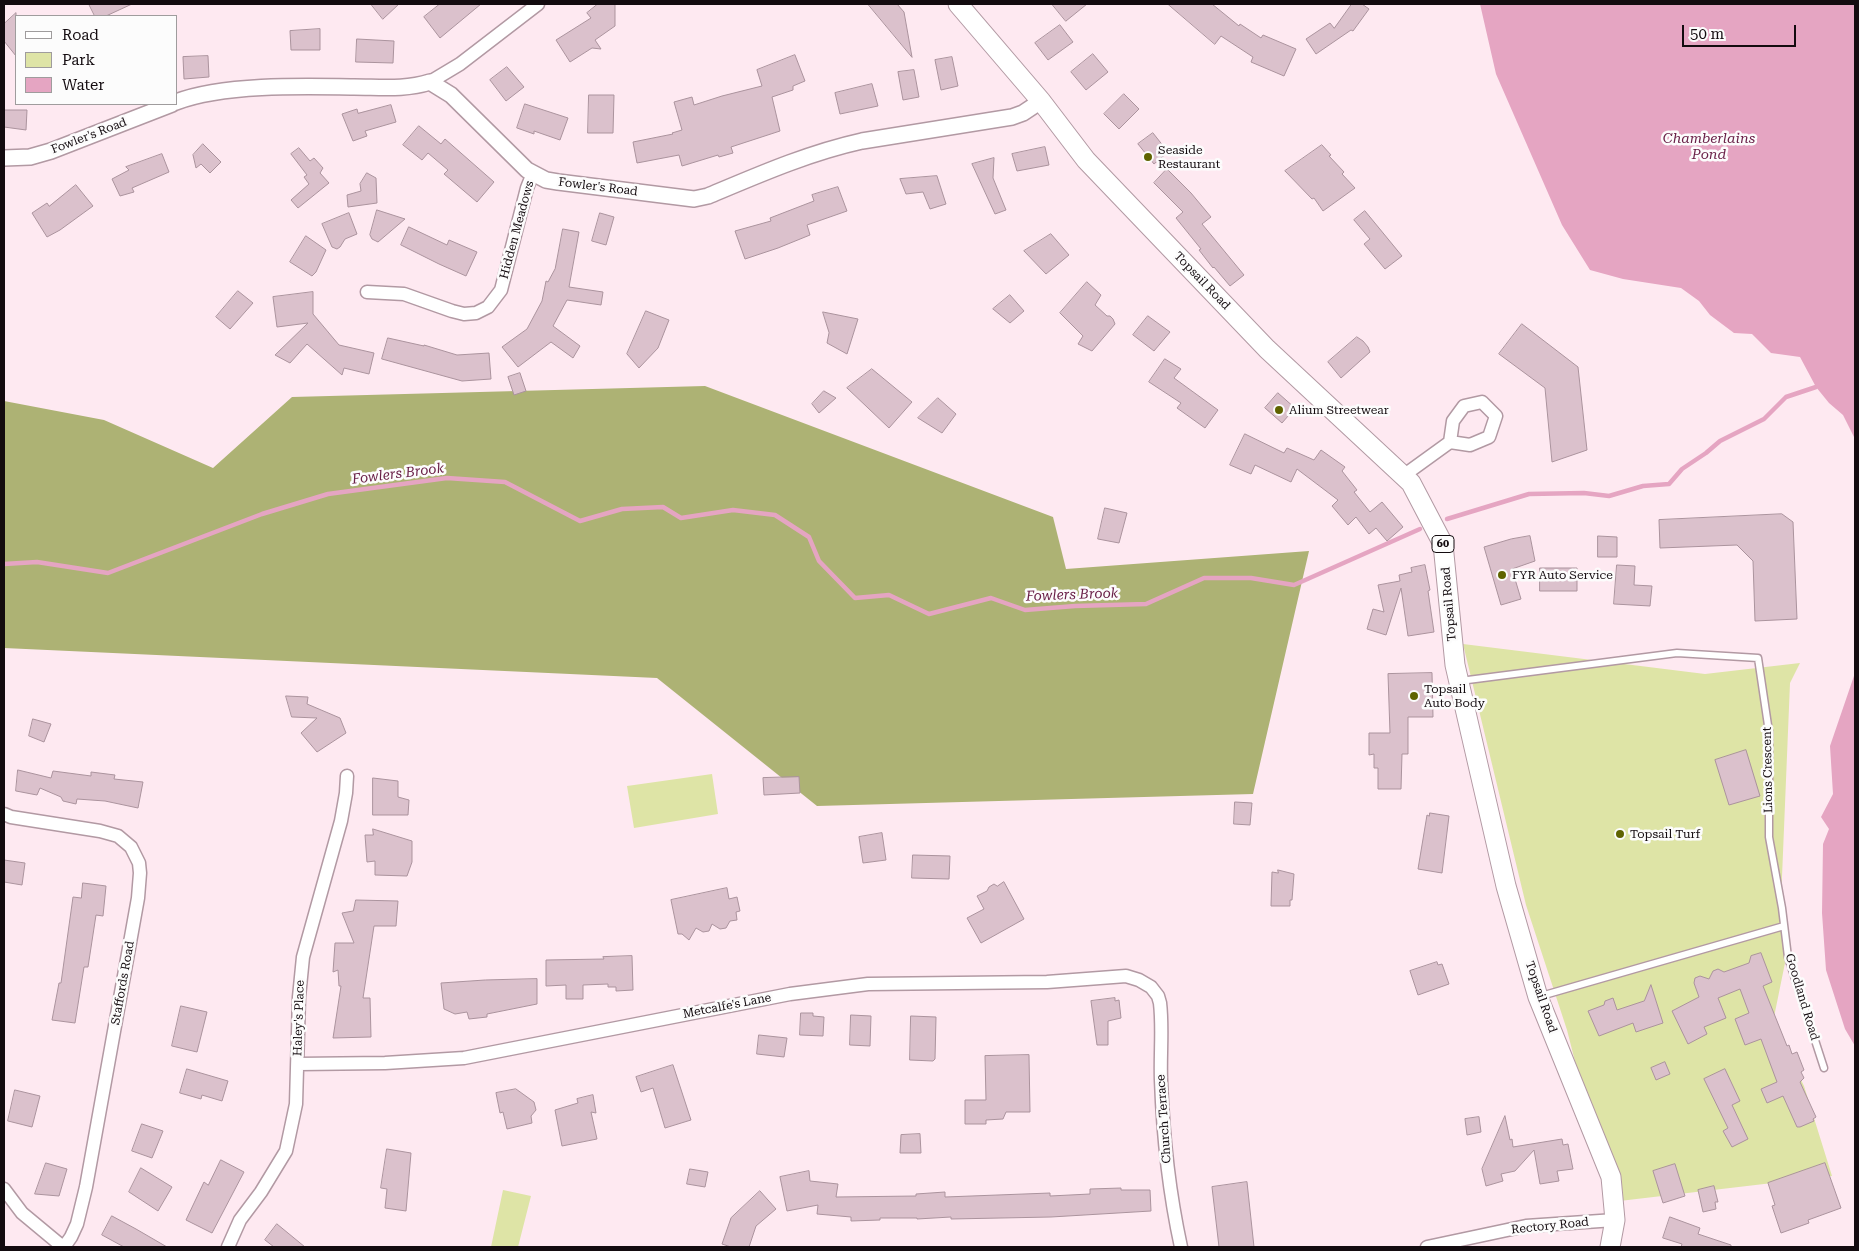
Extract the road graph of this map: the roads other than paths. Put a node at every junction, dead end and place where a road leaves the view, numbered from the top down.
1 (538, 4) edge
2 (958, 4) edge
3 (430, 82) junction
4 (178, 101) edge
5 (1041, 101) junction
6 (169, 105) edge
7 (4, 158) edge
8 (533, 174) junction
9 (367, 292) dead end
10 (1450, 442) dead end
11 (1403, 476) junction
12 (1459, 681) junction
13 (347, 776) dead end
14 (4, 814) edge
15 (1784, 926) junction
16 (1155, 991) joint
17 (1538, 997) junction
18 (298, 1064) junction
19 (1824, 1068) dead end
20 (4, 1189) edge
21 (1615, 1220) junction
22 (64, 1247) edge
23 (228, 1247) edge
24 (1181, 1247) edge
25 (1427, 1247) edge
26 (1610, 1247) edge

1 - 3 street
2 - 5 main road, Topsail Road / 60
3 - 4 street
3 - 8 street, Fowler's Road
5 - 8 street, Fowler's Road
5 - 11 main road, Topsail Road / 60
6 - 7 street, Fowler's Road
8 - 9 street, Hidden Meadows
10 - 11 street
11 - 12 main road, Topsail Road / 60
12 - 15 lane, Lions Crescent
12 - 17 main road, Topsail Road / 60
13 - 18 street, Haley's Place
14 - 22 street, Staffords Road
15 - 17 lane
15 - 19 lane, Goodland Road
16 - 18 street, Metcalfe's Lane
16 - 24 street, Church Terrace
17 - 21 main road, Topsail Road / 60
18 - 23 street, Haley's Place
20 - 22 street
21 - 25 street, Rectory Road
21 - 26 main road, Topsail Road / 60

